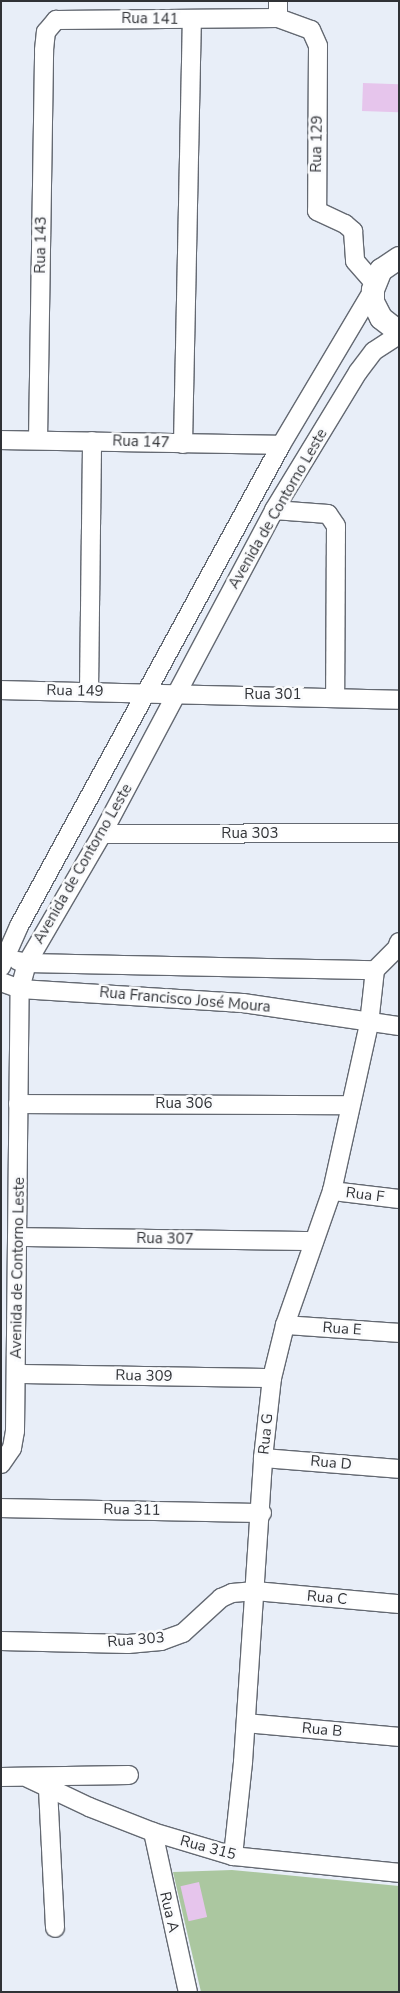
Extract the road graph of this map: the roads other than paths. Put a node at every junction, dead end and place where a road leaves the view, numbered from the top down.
1 (106, 10) edge
2 (278, 10) edge
3 (192, 20) junction
4 (44, 50) joint
5 (399, 238) edge
6 (382, 275) edge
7 (399, 333) edge
8 (1, 440) edge
9 (38, 440) junction
10 (92, 441) junction
11 (183, 444) junction
12 (281, 445) junction
13 (274, 510) junction
14 (1, 690) edge
15 (88, 691) junction
16 (148, 692) junction
17 (176, 695) junction
18 (335, 696) junction
19 (399, 700) edge
20 (102, 834) junction
21 (399, 834) edge
22 (399, 942) edge
23 (2, 961) edge
24 (27, 964) junction
25 (374, 970) junction
26 (1, 982) edge
27 (20, 988) junction
28 (369, 1024) junction
29 (399, 1026) edge
30 (18, 1104) junction
31 (350, 1105) junction
32 (332, 1191) junction
33 (399, 1199) edge
34 (17, 1238) junction
35 (314, 1241) junction
36 (285, 1324) junction
37 (399, 1333) edge
38 (16, 1374) junction
39 (272, 1378) junction
40 (263, 1458) junction
41 (2, 1462) edge
42 (399, 1469) edge
43 (1, 1508) edge
44 (262, 1513) junction
45 (255, 1591) junction
46 (399, 1604) edge
47 (1, 1641) edge
48 (246, 1723) junction
49 (399, 1737) edge
50 (128, 1775) dead end
51 (1, 1777) edge
52 (28, 1778) junction
53 (48, 1789) junction
54 (153, 1832) junction
55 (233, 1856) junction
56 (399, 1873) edge
57 (55, 1928) dead end
58 (188, 1992) edge

1 - 3 street, Rua 141
1 - 4 street, Rua 141
2 - 3 street, Rua 141
2 - 6 street, Rua 129
3 - 11 street
4 - 9 street, Rua 143
5 - 6 main road, Avenida de Contorno Leste
6 - 7 main road
6 - 12 street, Avenida de Contorno Leste
7 - 13 street, Avenida de Contorno Leste
8 - 9 street, Rua 147
9 - 10 street, Rua 147
10 - 11 street, Rua 147
10 - 15 street
11 - 12 street, Rua 147
12 - 16 street, Avenida de Contorno Leste
13 - 17 street, Avenida de Contorno Leste
13 - 18 street
14 - 15 street, Rua 149
15 - 16 street, Rua 149
16 - 17 street, Rua 301
16 - 23 street, Avenida de Contorno Leste
17 - 18 street, Rua 301
17 - 20 street, Avenida de Contorno Leste
18 - 19 street, Rua 301
20 - 21 street, Rua 303
20 - 24 street, Avenida de Contorno Leste
22 - 25 street
23 - 24 street, Rua Francisco José Moura
24 - 25 street, Rua Francisco José Moura
24 - 27 street, Avenida de Contorno Leste
25 - 28 street, Rua G
26 - 27 street, Rua Francisco José Moura
27 - 28 street, Rua Francisco José Moura
27 - 30 street, Avenida de Contorno Leste
28 - 29 street, Rua Francisco José Moura
28 - 31 street, Rua G
30 - 31 street, Rua 306
30 - 34 street, Avenida de Contorno Leste
31 - 32 street, Rua G
32 - 33 street, Rua F
32 - 35 street, Rua G
34 - 35 street, Rua 307
34 - 38 street, Avenida de Contorno Leste
35 - 36 street, Rua G
36 - 37 street, Rua E
36 - 39 street, Rua G
38 - 39 street, Rua 309
38 - 41 street, Avenida de Contorno Leste
39 - 40 street, Rua G
40 - 42 street, Rua D
40 - 44 street, Rua G
43 - 44 street, Rua 311
44 - 45 street, Rua G
45 - 46 street, Rua C
45 - 47 street, Rua 303
45 - 48 street, Rua G
48 - 49 street, Rua B
48 - 55 street, Rua G
50 - 52 street, Rua 315
51 - 52 street, Rua 315
52 - 53 street, Rua 315
53 - 54 street, Rua 315
53 - 57 street
54 - 55 street, Rua 315
54 - 58 street, Rua A
55 - 56 street, Rua 315

